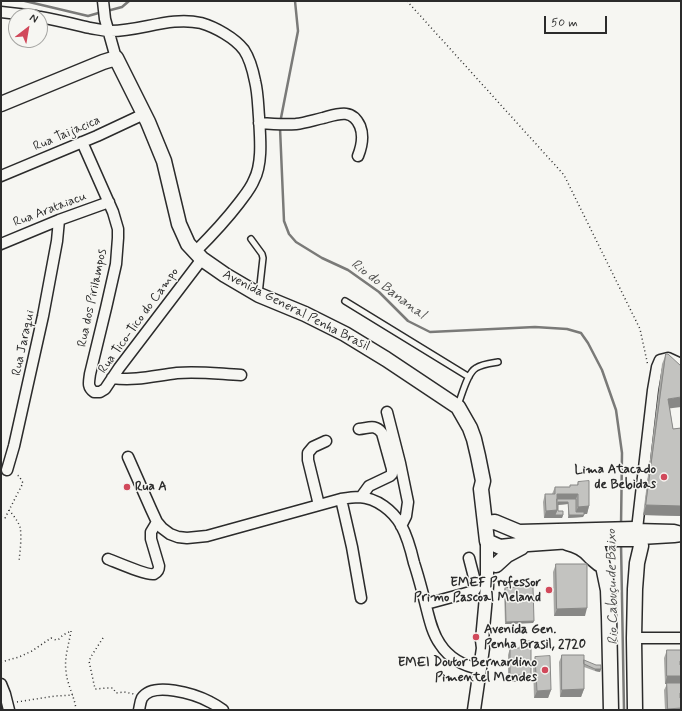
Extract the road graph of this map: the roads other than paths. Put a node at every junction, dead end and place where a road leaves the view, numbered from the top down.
1 (103, 1) edge
2 (48, 19) edge
3 (108, 31) junction
4 (116, 58) junction
5 (1, 104) edge
6 (144, 114) junction
7 (263, 124) junction
8 (82, 142) junction
9 (358, 156) dead end
10 (1, 176) edge
11 (109, 202) junction
12 (59, 220) junction
13 (251, 238) dead end
14 (1, 244) edge
15 (198, 255) junction
16 (259, 295) junction
17 (345, 301) dead end
18 (498, 362) dead end
19 (681, 364) edge
20 (241, 375) dead end
21 (469, 377) junction
22 (112, 378) junction
23 (94, 392) joint
24 (458, 407) junction
25 (387, 412) dead end
26 (359, 430) dead end
27 (326, 441) dead end
28 (128, 457) dead end
29 (7, 470) road end
30 (361, 497) junction
31 (341, 499) junction
32 (319, 505) junction
33 (491, 518) junction
34 (157, 522) junction
35 (401, 526) junction
36 (681, 532) edge
37 (614, 533) junction
38 (635, 533) junction
39 (681, 536) edge
40 (528, 537) junction
41 (600, 539) junction
42 (561, 542) junction
43 (492, 544) junction
44 (469, 558) dead end
45 (108, 559) dead end
46 (496, 565) junction
47 (603, 566) junction
48 (361, 598) dead end
49 (426, 604) junction
50 (634, 638) junction
51 (681, 638) edge
52 (483, 648) junction
53 (480, 669) junction
54 (1, 684) edge
55 (8, 707) edge
56 (139, 710) edge
57 (223, 710) edge
58 (474, 710) edge
59 (611, 710) edge
60 (635, 710) edge

1 - 3 street, Avenida General Penha Brasil
2 - 3 street, Rua Tico-Tico do Campo
3 - 4 street, Avenida General Penha Brasil
3 - 7 street, Rua Tico-Tico do Campo
4 - 5 main road
4 - 6 main road, Avenida General Penha Brasil
6 - 8 street, Rua Taijacica
6 - 15 main road, Avenida General Penha Brasil
7 - 9 street
7 - 15 street, Rua Tico-Tico do Campo
8 - 10 street, Rua Taijacica
8 - 11 street, Rua dos Pirilampos
11 - 12 street, Rua Arataiacu
11 - 23 street, Rua dos Pirilampos
12 - 14 street, Rua Arataiacu
12 - 29 street, Rua Jaraqui
13 - 16 lane
15 - 16 main road, Avenida General Penha Brasil
15 - 22 street, Rua Tico-Tico do Campo
16 - 24 main road, Avenida General Penha Brasil
17 - 21 lane
18 - 21 lane
19 - 38 street
20 - 22 street
21 - 24 lane
22 - 23 street, Rua Tico-Tico do Campo
24 - 33 main road, Avenida General Penha Brasil
25 - 35 street
26 - 30 street
27 - 32 street
28 - 34 street
30 - 31 street
30 - 35 street
31 - 32 street
31 - 48 street
32 - 34 street
33 - 40 main road
33 - 43 main road, Avenida General Penha Brasil
34 - 45 street
35 - 49 street
36 - 38 street
37 - 38 main road
37 - 40 main road
37 - 41 main road
38 - 39 street
38 - 50 main road
40 - 42 main road
40 - 43 main road
40 - 46 main road
41 - 42 main road
41 - 47 main road
42 - 47 main road
43 - 46 street, Avenida General Penha Brasil
43 - 52 street, Avenida General Penha Brasil
44 - 49 street
46 - 52 street, Avenida General Penha Brasil
47 - 59 main road
49 - 53 street
50 - 51 street
50 - 60 main road
52 - 53 street, Avenida General Penha Brasil
53 - 58 street, Avenida General Penha Brasil
54 - 55 street
56 - 57 street

